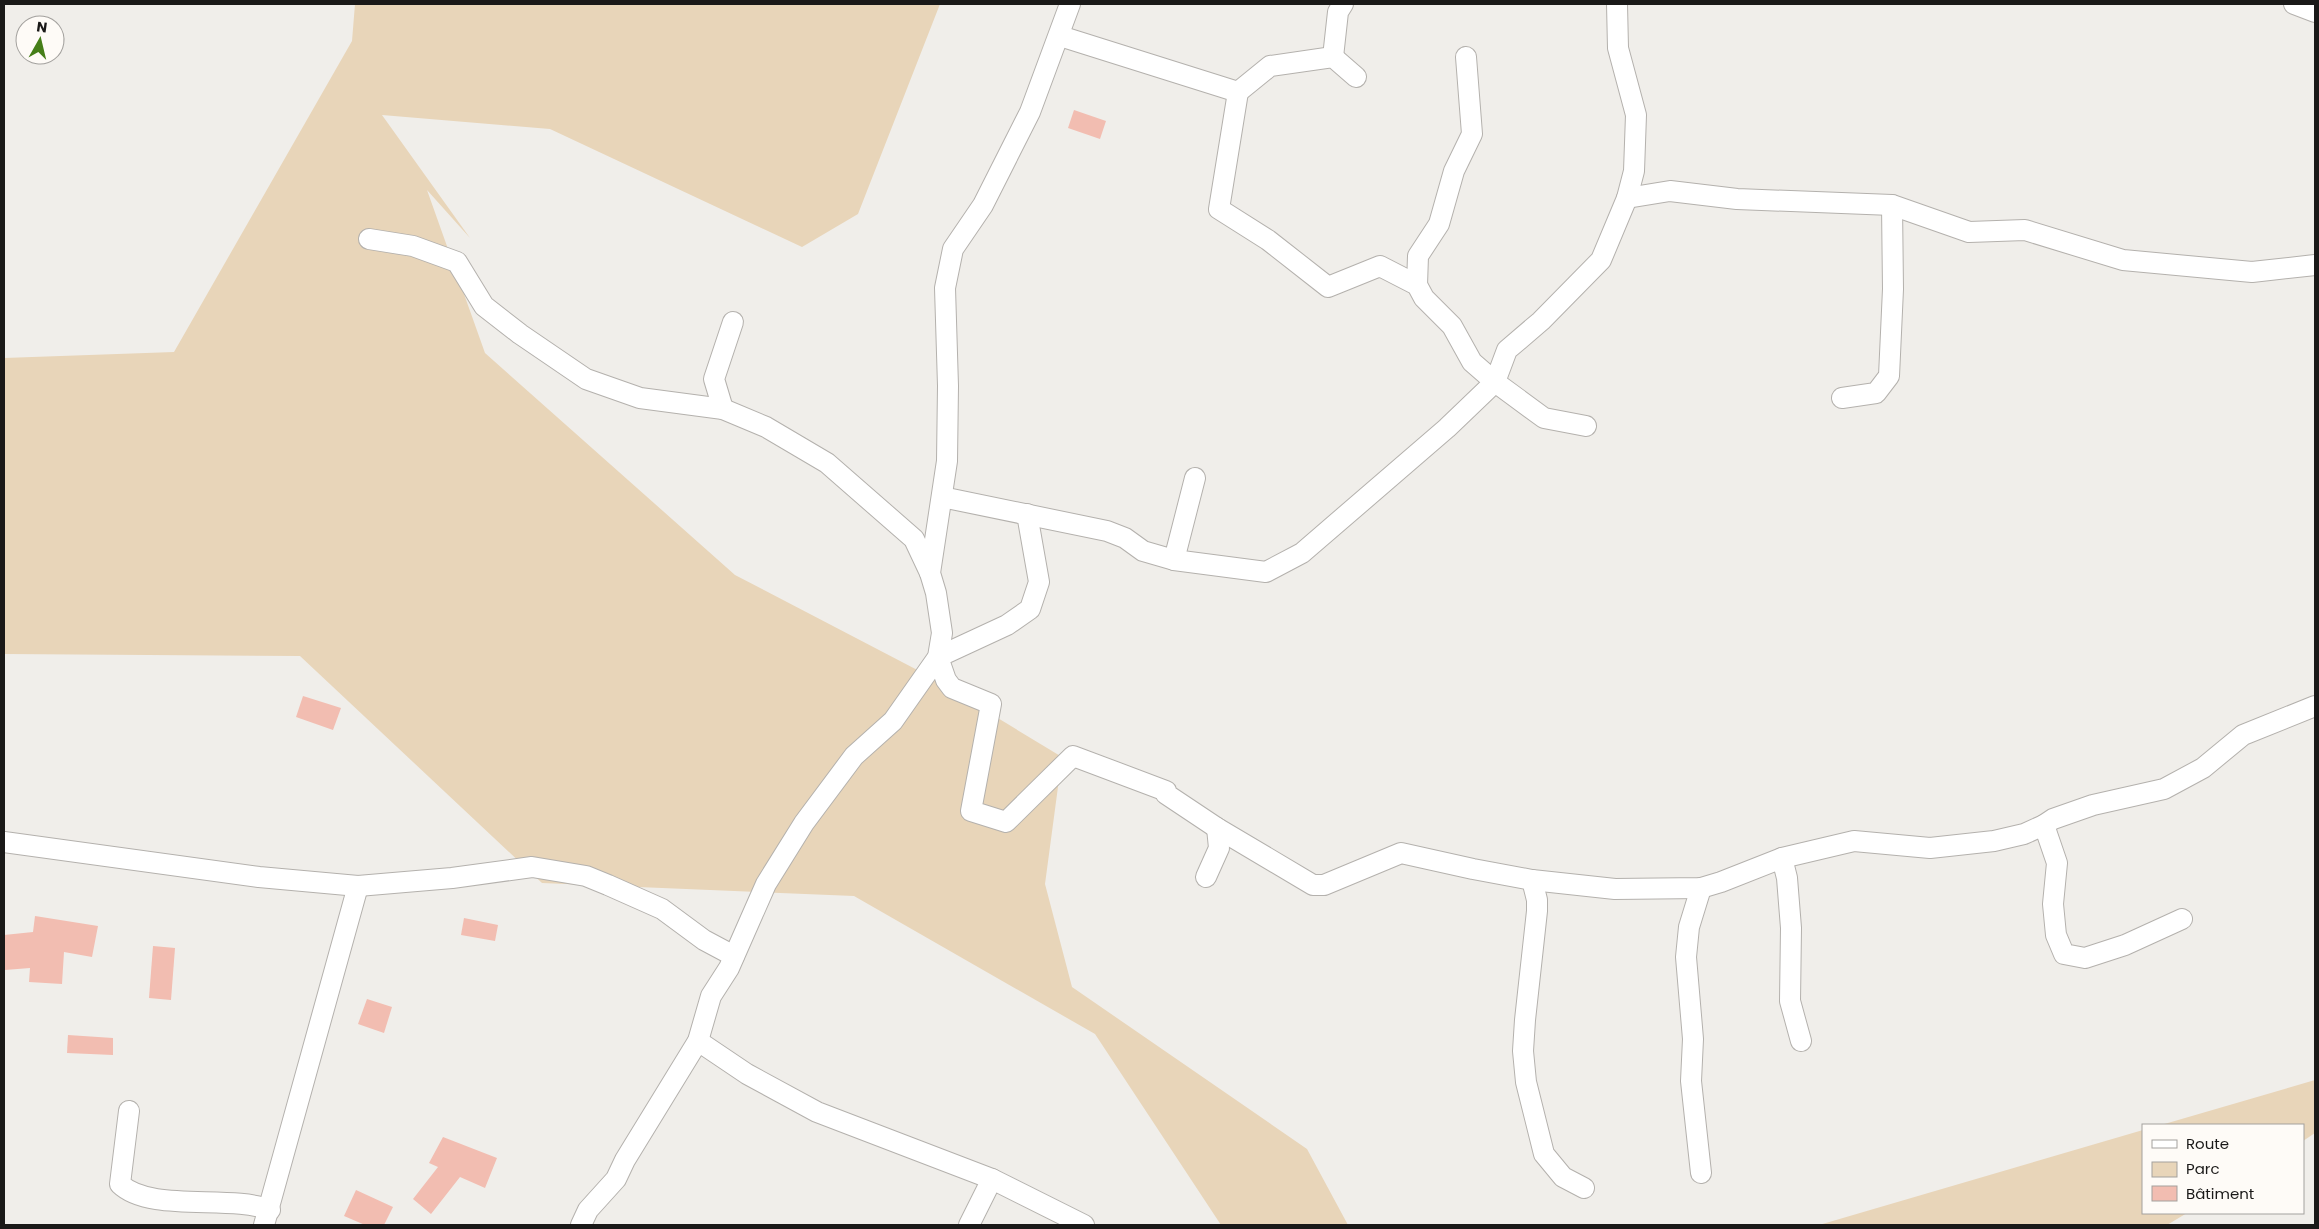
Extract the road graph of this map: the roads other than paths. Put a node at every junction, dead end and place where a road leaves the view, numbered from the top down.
1 (1070, 4) edge
2 (1343, 4) edge
3 (1616, 4) edge
4 (2294, 4) edge
5 (2315, 12) edge
6 (1060, 36) junction
7 (1466, 56) dead end
8 (1333, 57) junction
9 (1356, 77) dead end
10 (1238, 92) junction
11 (1627, 198) junction
12 (1892, 205) junction
13 (369, 239) dead end
14 (2315, 266) edge
15 (1417, 285) junction
16 (732, 322) dead end
17 (1495, 382) junction
18 (1842, 398) dead end
19 (723, 409) junction
20 (1586, 426) dead end
21 (1195, 478) dead end
22 (942, 497) junction
23 (1027, 514) junction
24 (1174, 560) junction
25 (930, 573) junction
26 (938, 657) junction
27 (2315, 706) edge
28 (2044, 825) junction
29 (1217, 828) junction
30 (4, 842) edge
31 (1782, 858) junction
32 (1206, 877) dead end
33 (1532, 880) junction
34 (358, 886) junction
35 (1701, 888) junction
36 (2182, 919) dead end
37 (734, 956) junction
38 (698, 1040) junction
39 (1801, 1041) dead end
40 (128, 1111) dead end
41 (1702, 1173) dead end
42 (992, 1179) junction
43 (1584, 1188) dead end
44 (267, 1215) edge
45 (581, 1225) edge
46 (969, 1225) edge
47 (1084, 1225) edge

1 - 6 street
2 - 8 street
3 - 11 street
4 - 5 street
6 - 10 street
6 - 22 street
7 - 15 street
8 - 9 street
8 - 10 street
10 - 15 street
11 - 12 street
11 - 17 street
12 - 14 street
12 - 18 street
13 - 19 street
15 - 17 street
16 - 19 street
17 - 20 street
17 - 24 street
19 - 25 street
21 - 24 street
22 - 23 street
22 - 25 street
23 - 24 street
23 - 26 street
25 - 26 street
26 - 29 street
26 - 37 street
27 - 28 street
28 - 31 street
28 - 36 street
29 - 32 street
29 - 33 street
30 - 34 street
31 - 35 street
31 - 39 street
33 - 35 street
33 - 43 street
34 - 37 street
34 - 44 street
35 - 41 street
37 - 38 street
38 - 42 street
38 - 45 street
40 - 44 street
42 - 46 street
42 - 47 street

